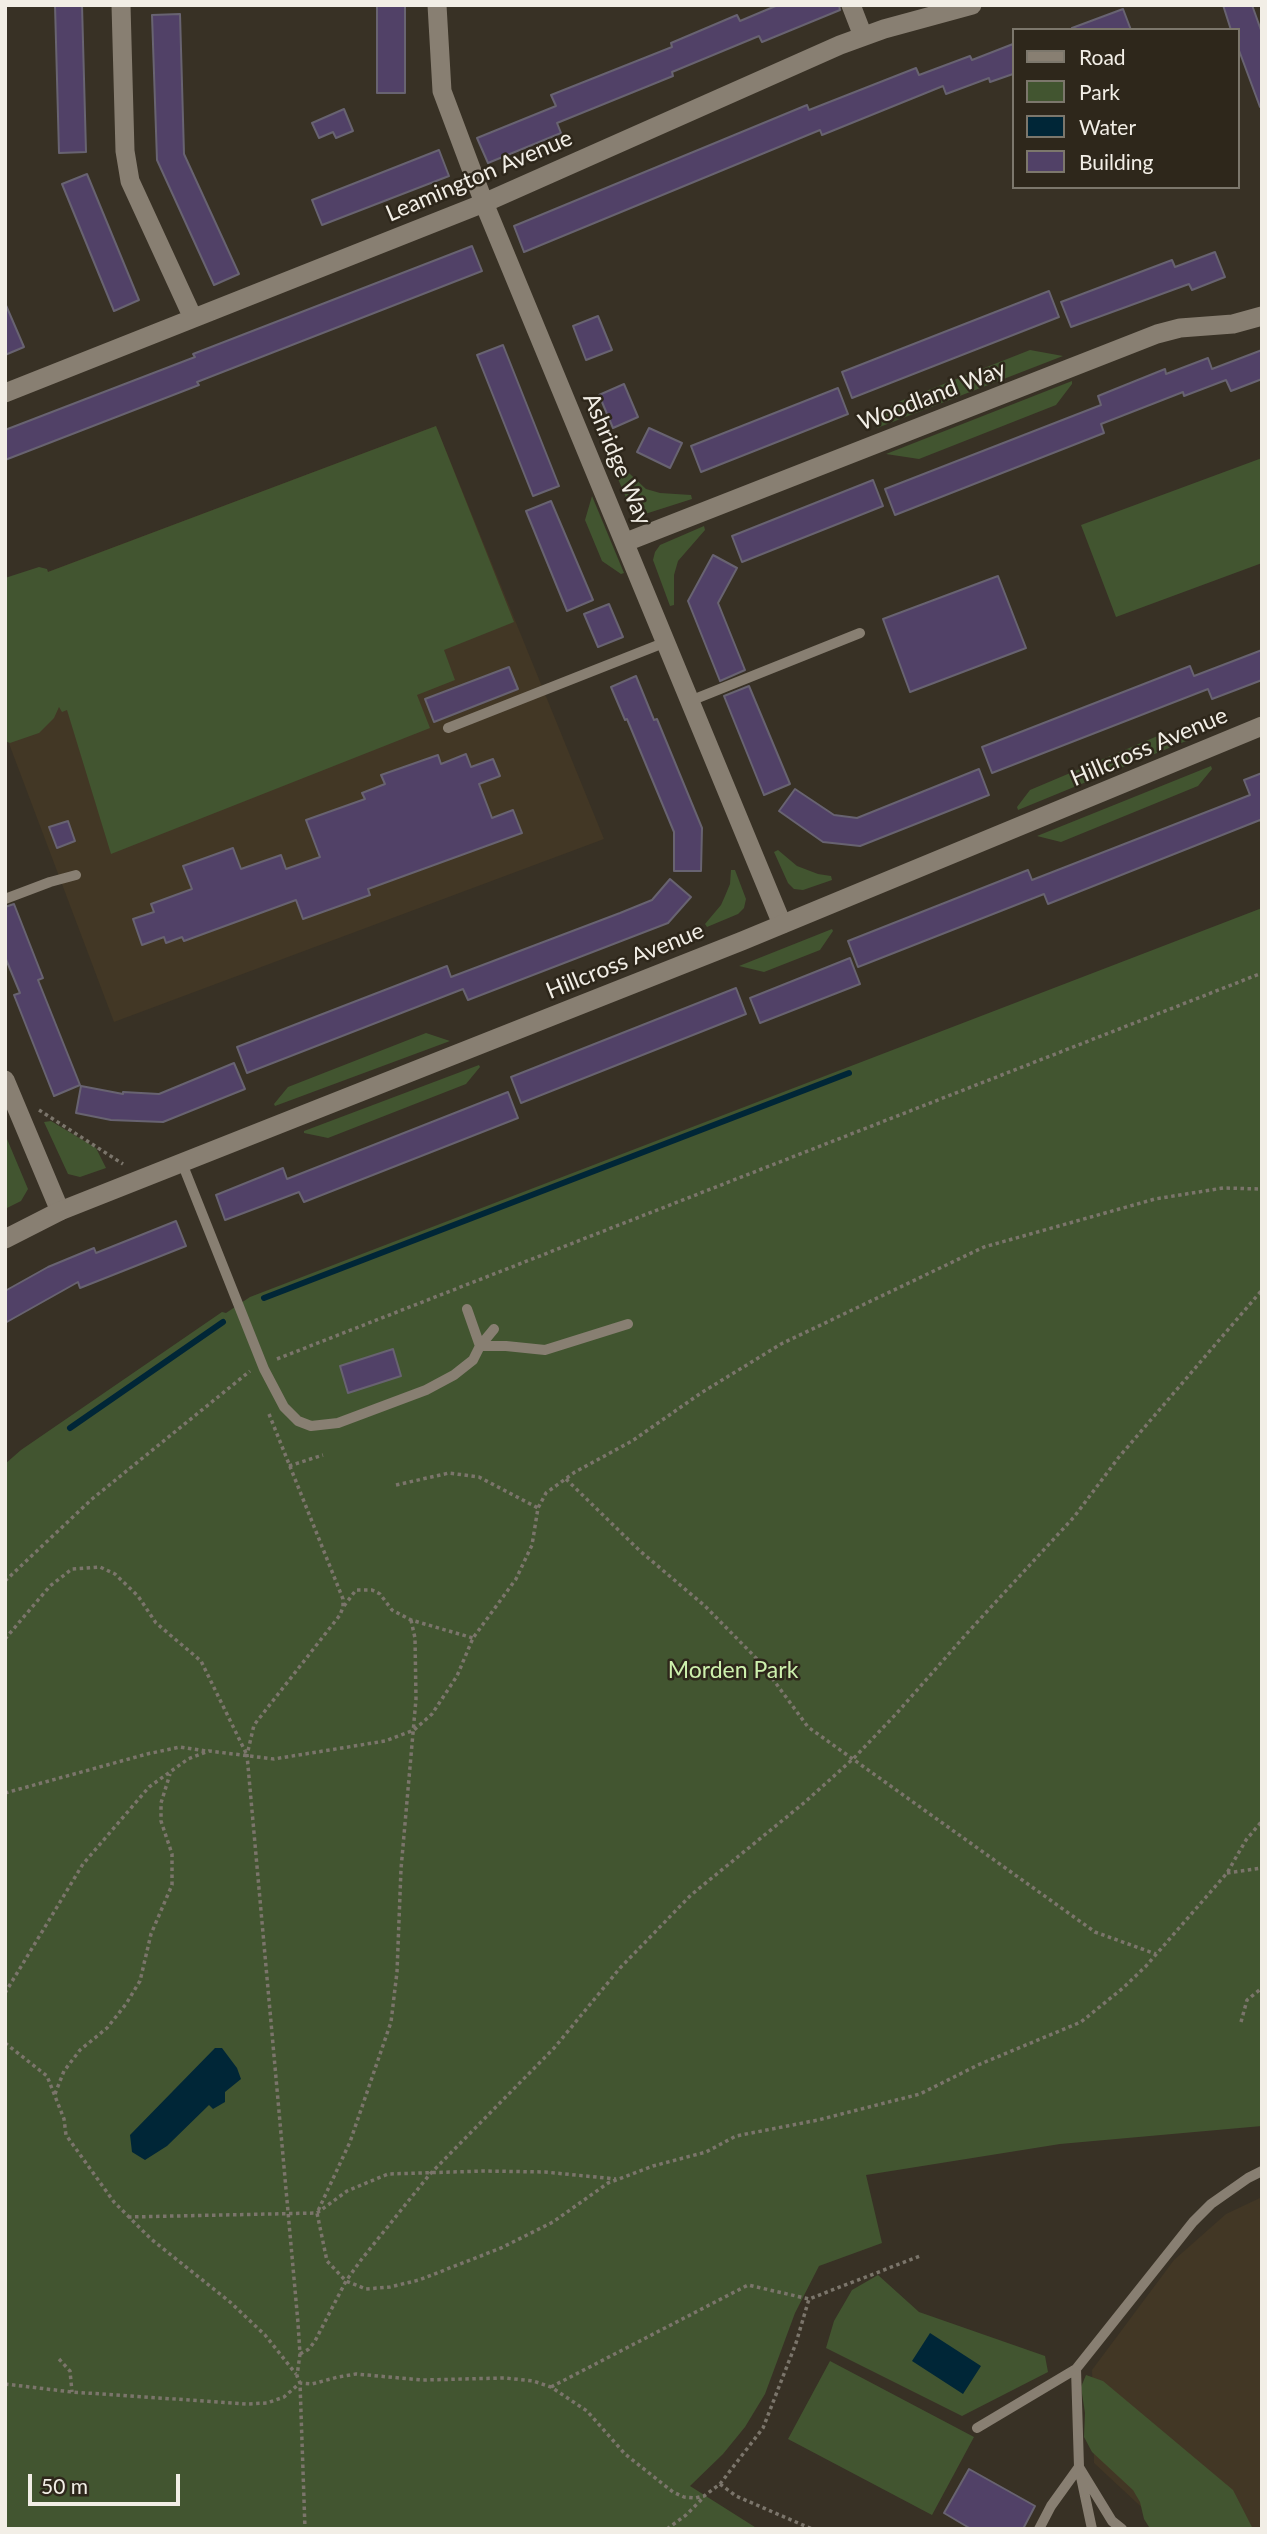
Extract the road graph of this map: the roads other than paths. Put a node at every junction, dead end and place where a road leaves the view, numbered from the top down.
1 (121, 5) edge
2 (437, 5) edge
3 (851, 5) edge
4 (972, 5) edge
5 (863, 36) junction
6 (484, 203) junction
7 (1262, 316) edge
8 (193, 318) junction
9 (5, 393) edge
10 (626, 542) junction
11 (860, 633) dead end
12 (666, 642) junction
13 (691, 701) junction
14 (1262, 726) edge
15 (448, 728) dead end
16 (76, 875) dead end
17 (5, 900) edge
18 (782, 925) junction
19 (5, 1080) edge
20 (181, 1163) junction
21 (60, 1211) junction
22 (5, 1239) edge
23 (467, 1309) dead end
24 (628, 1324) dead end
25 (494, 1329) dead end
26 (480, 1346) junction
27 (1262, 2171) edge
28 (1076, 2369) junction
29 (977, 2428) dead end
30 (1079, 2467) junction
31 (1040, 2529) edge
32 (1092, 2529) edge
33 (1122, 2529) edge

1 - 8 street
2 - 6 street, Ashridge Way
3 - 5 street
4 - 5 street, Leamington Avenue
5 - 6 street, Leamington Avenue
6 - 8 street, Leamington Avenue
6 - 10 street, Ashridge Way
7 - 10 street, Woodland Way
8 - 9 street, Leamington Avenue
10 - 12 street, Ashridge Way
11 - 13 lane
12 - 13 street, Ashridge Way
12 - 15 lane
13 - 18 street, Ashridge Way
14 - 18 street, Hillcross Avenue
16 - 17 lane
18 - 20 street, Hillcross Avenue
19 - 21 street
20 - 21 street, Hillcross Avenue
20 - 26 lane
21 - 22 street, Hillcross Avenue
23 - 26 lane
24 - 26 lane
25 - 26 lane
27 - 28 lane
28 - 29 lane
28 - 30 lane
30 - 31 lane
30 - 32 lane
30 - 33 lane

